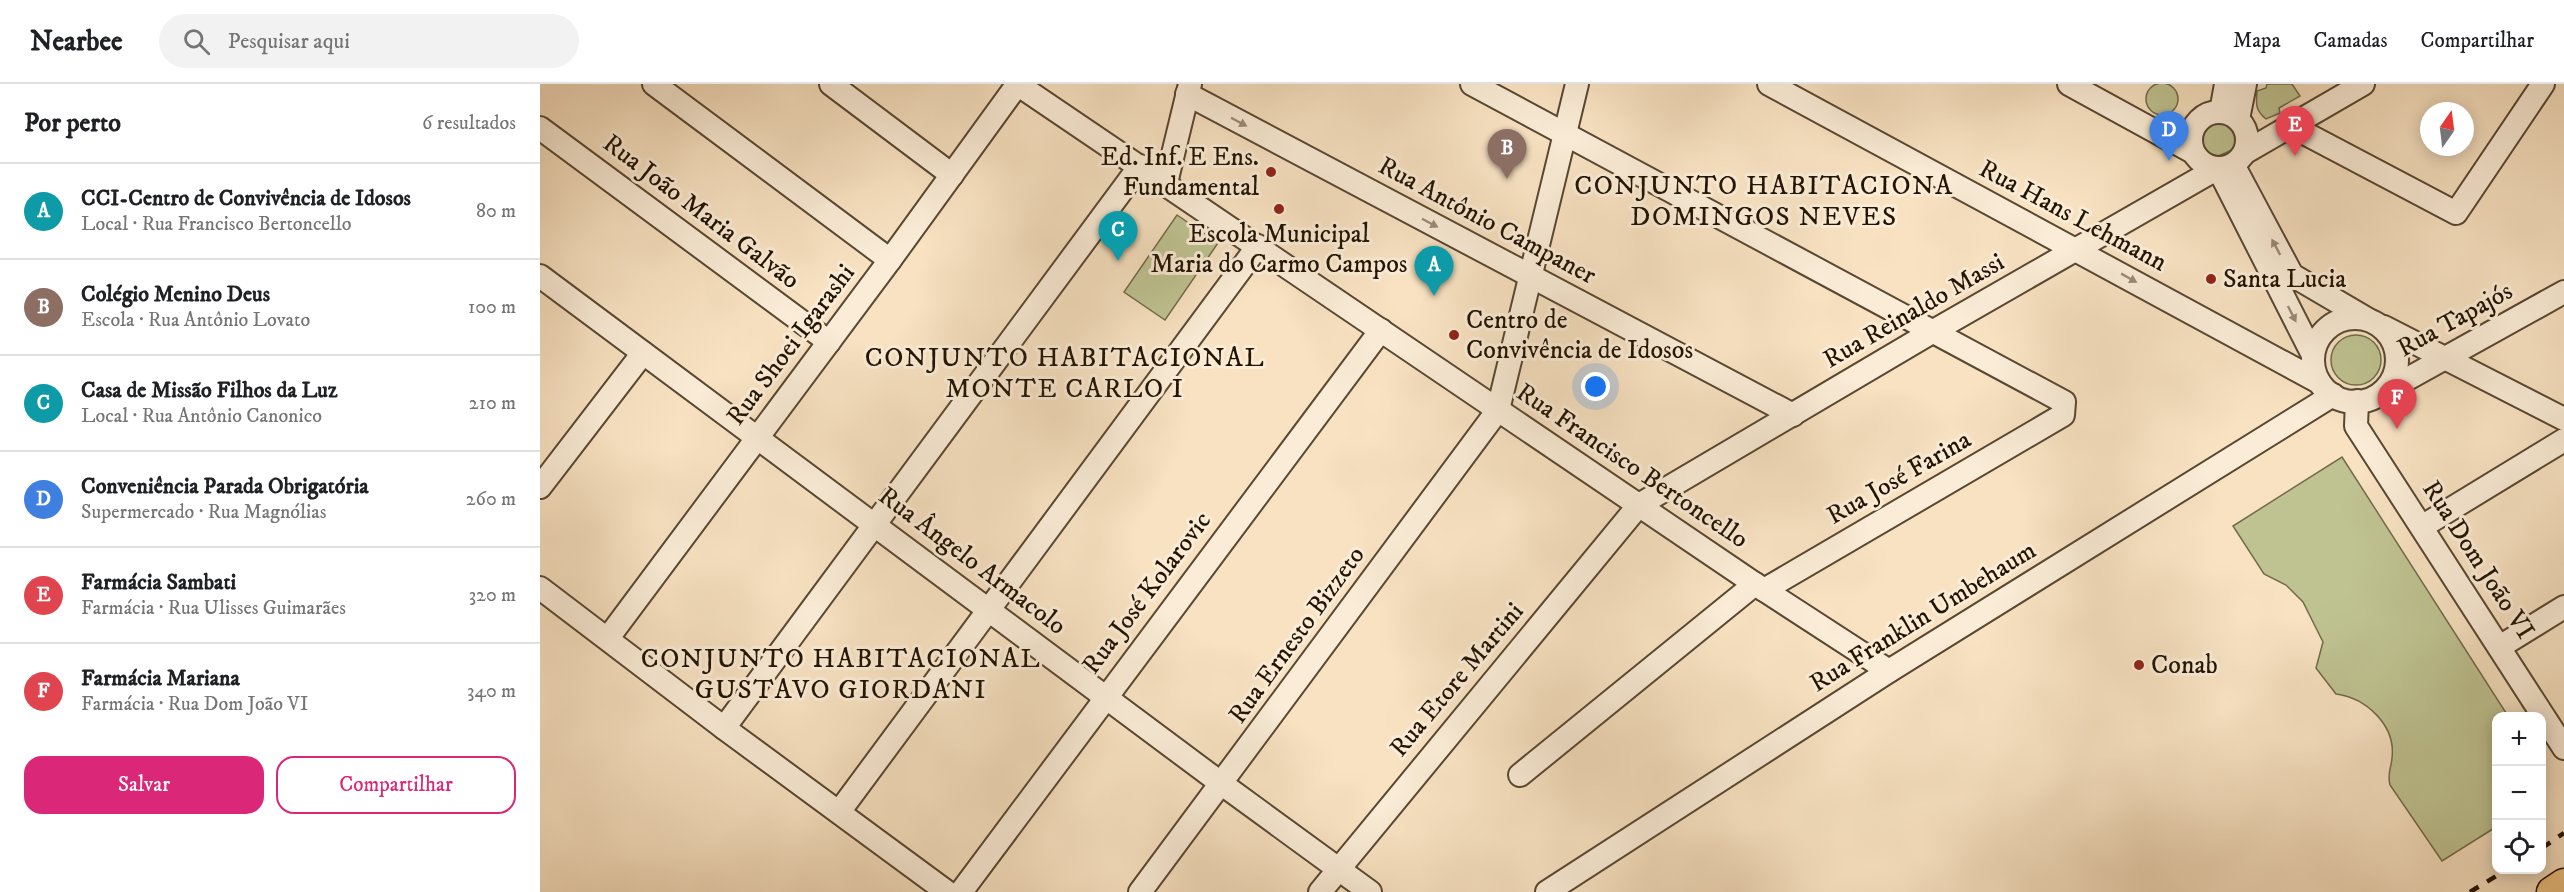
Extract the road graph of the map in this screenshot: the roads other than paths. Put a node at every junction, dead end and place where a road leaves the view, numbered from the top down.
1 (654, 84) edge
2 (831, 84) edge
3 (1017, 84) edge
4 (1472, 84) edge
5 (1577, 84) edge
6 (1768, 84) edge
7 (2069, 84) edge
8 (2226, 84) edge
9 (2244, 84) edge
10 (2363, 84) edge
11 (2543, 84) edge
12 (1189, 89) edge
13 (2230, 115) junction
14 (2290, 126) junction
15 (540, 128) edge
16 (1564, 134) junction
17 (2193, 152) junction
18 (2232, 162) junction
19 (1140, 166) junction
20 (952, 175) junction
21 (1166, 183) junction
22 (1258, 246) junction
23 (2077, 250) junction
24 (890, 260) junction
25 (540, 276) edge
26 (1530, 277) junction
27 (2564, 292) edge
28 (2372, 322) junction
29 (1381, 330) junction
30 (1932, 332) junction
31 (829, 342) junction
32 (643, 353) junction
33 (2313, 355) junction
34 (2445, 359) junction
35 (2326, 388) junction
36 (2366, 399) junction
37 (1498, 410) junction
38 (1792, 415) junction
39 (2564, 419) edge
40 (758, 437) junction
41 (2564, 440) edge
42 (540, 487) edge
43 (1639, 505) junction
44 (874, 524) junction
45 (2423, 526) junction
46 (1759, 587) junction
47 (540, 588) edge
48 (2564, 607) edge
49 (990, 610) junction
50 (608, 638) junction
51 (2501, 646) junction
52 (1889, 671) junction
53 (1106, 696) junction
54 (724, 728) junction
55 (2564, 748) edge
56 (1520, 775) dead end
57 (1222, 784) junction
58 (839, 812) junction
59 (1338, 868) junction
60 (2564, 884) edge
61 (947, 892) edge
62 (961, 892) edge
63 (1140, 892) edge
64 (1320, 892) edge
65 (1371, 892) edge
66 (1547, 892) edge
67 (2552, 892) edge

1 - 24 street
2 - 20 street
3 - 19 street, Rua Francisco Bertoncello
3 - 20 street, Rua Shoei Igarashi
4 - 16 street
5 - 16 street
6 - 23 street, Rua Hans Lehmann
7 - 17 street
8 - 13 street
9 - 13 street
10 - 14 street, Rua Reinaldo Massi
11 - 14 street
12 - 21 street
12 -> 26 street, Rua Antônio Campaner
13 - 17 street
13 - 18 street
14 - 18 street, Rua Reinaldo Massi
15 - 31 street, Rua João Maria Galvão
16 - 26 street
16 - 30 street
17 - 18 street
18 - 23 street, Rua Reinaldo Massi
28 -> 18 street
18 -> 33 street
19 - 21 street, Rua Francisco Bertoncello
19 - 44 street
20 - 24 street, Rua Shoei Igarashi
21 - 22 street, Rua Francisco Bertoncello
22 - 29 street, Rua Francisco Bertoncello
22 - 49 street
23 - 30 street, Rua Reinaldo Massi
23 -> 35 street, Rua Hans Lehmann
24 - 31 street, Rua Shoei Igarashi
25 - 32 street, Rua Ângelo Armacolo
26 - 37 street
26 - 38 street, Rua Antônio Campaner
27 - 34 street, Rua Tapajós
28 - 33 street
28 - 34 street
28 - 36 street
29 - 37 street, Rua Francisco Bertoncello
29 - 53 street, Rua José Kolarovic
30 - 38 street, Rua Reinaldo Massi
30 - 46 street, Rua José Farina
31 - 40 street, Rua Shoei Igarashi
32 - 40 street, Rua Ângelo Armacolo
32 - 42 street
33 - 35 street
34 - 36 street, Rua Tapajós
34 - 39 street
35 - 36 street, Rua Hans Lehmann
35 - 52 street, Rua Franklin Umbehaum
36 - 45 street, Rua Dom João VI
37 - 43 street, Rua Francisco Bertoncello
37 - 57 street, Rua Ernesto Bizzeto
38 - 43 street, Rua Reinaldo Massi
40 - 44 street, Rua Ângelo Armacolo
40 - 50 street, Rua Shoei Igarashi
41 - 45 street
43 - 46 street, Rua Francisco Bertoncello
43 - 59 street, Rua Etore Martini
44 - 49 street, Rua Ângelo Armacolo
44 - 54 street
45 - 51 street, Rua Dom João VI
46 - 52 street, Rua Francisco Bertoncello
46 - 56 street, Rua José Farina
47 - 50 street
48 - 51 street
49 - 53 street, Rua Ângelo Armacolo
49 - 58 street
50 - 54 street
51 - 55 street, Rua Dom João VI
52 - 66 street, Rua Franklin Umbehaum
53 - 57 street, Rua Ângelo Armacolo
53 - 62 street, Rua José Kolarovic
54 - 58 street
57 - 59 street, Rua Ângelo Armacolo
57 - 63 street, Rua Ernesto Bizzeto
58 - 61 street
59 - 64 street, Rua Etore Martini
59 - 65 street, Rua Ângelo Armacolo
60 - 67 main road

